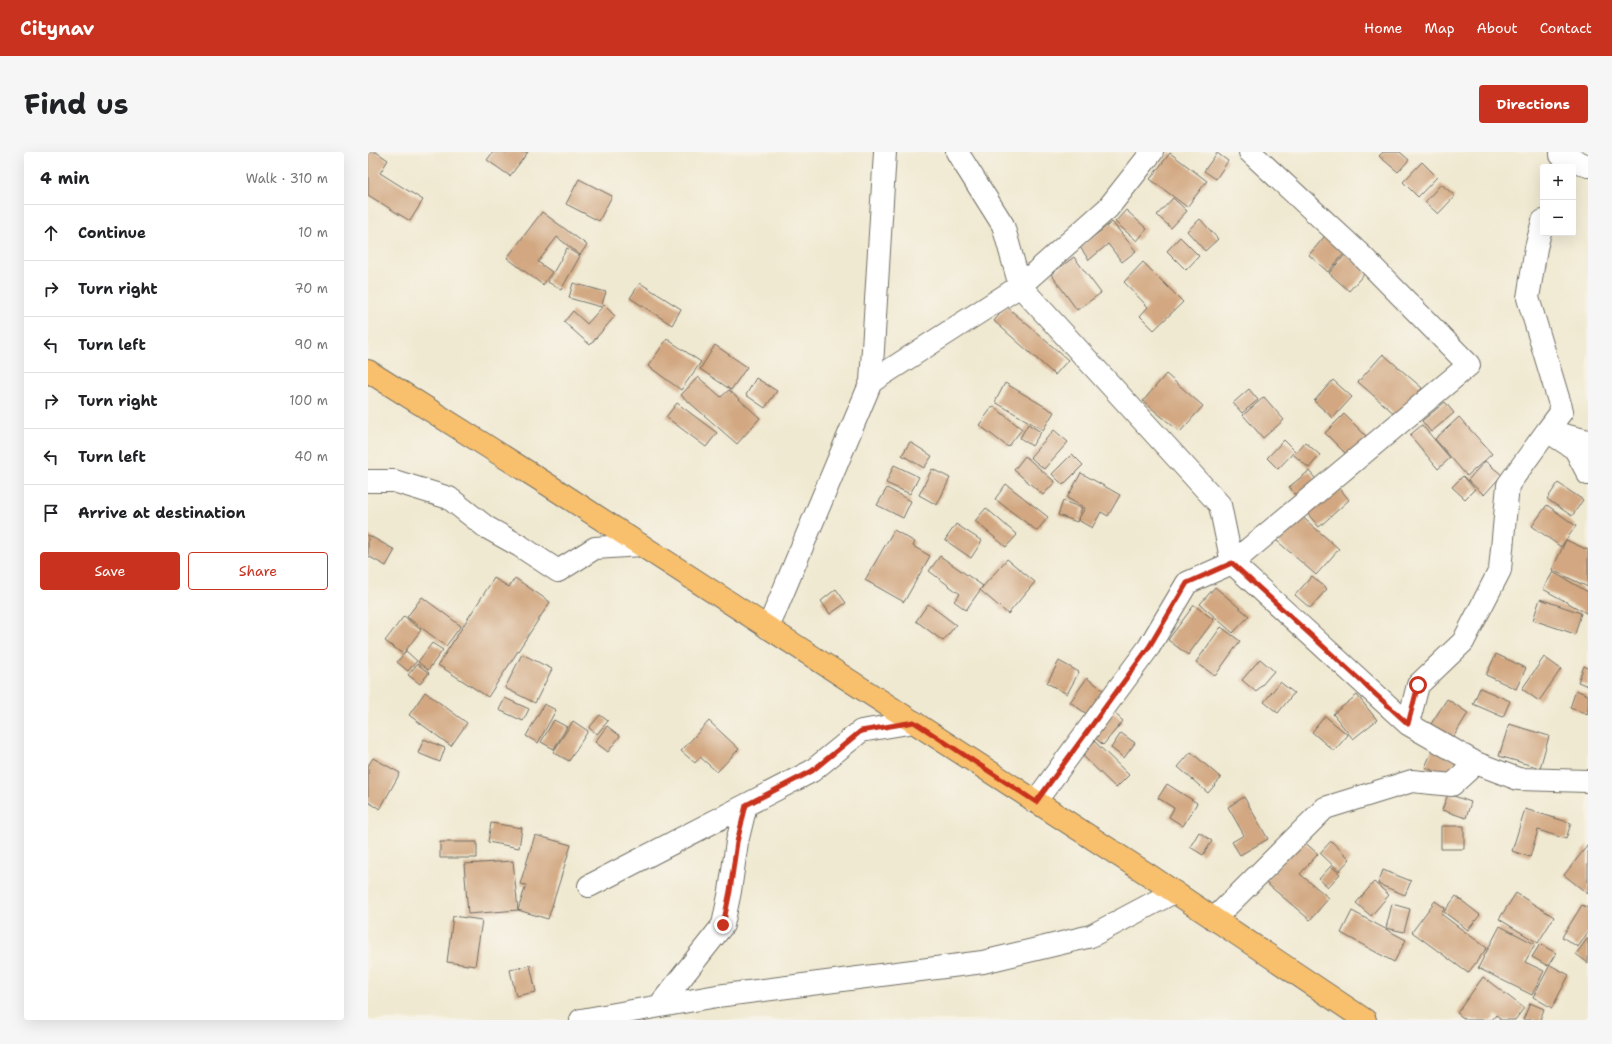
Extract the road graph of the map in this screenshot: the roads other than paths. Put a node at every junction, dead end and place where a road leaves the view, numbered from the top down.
1 (885, 152) edge
2 (957, 152) edge
3 (1152, 152) edge
4 (1250, 152) edge
5 (1560, 158) edge
6 (1588, 166) edge
7 (1540, 233) edge
8 (1020, 286) junction
9 (368, 371) edge
10 (871, 382) junction
11 (1547, 431) junction
12 (1588, 441) edge
13 (1588, 474) edge
14 (368, 481) edge
15 (641, 545) junction
16 (1232, 563) junction
17 (768, 628) junction
18 (914, 722) junction
19 (1408, 724) junction
20 (1476, 763) junction
21 (1588, 781) edge
22 (1036, 802) junction
23 (746, 805) junction
24 (589, 886) dead end
25 (1174, 892) junction
26 (1214, 919) junction
27 (659, 1006) junction
28 (581, 1020) edge
29 (1365, 1020) edge

1 - 10 street
2 - 8 street
3 - 8 street
4 - 16 street
5 - 6 street
7 - 11 street
8 - 10 street
8 - 16 street
9 - 15 main road
10 - 17 street
11 - 12 street
11 - 13 street
11 - 19 street
14 - 15 street
15 - 17 main road
16 - 19 street
16 - 22 street
17 - 18 main road
18 - 22 main road
18 - 23 street
19 - 20 street
20 - 21 street
20 - 26 street
22 - 25 main road
23 - 24 street
23 - 27 street
25 - 26 main road
25 - 27 street
26 - 29 main road
27 - 28 street

